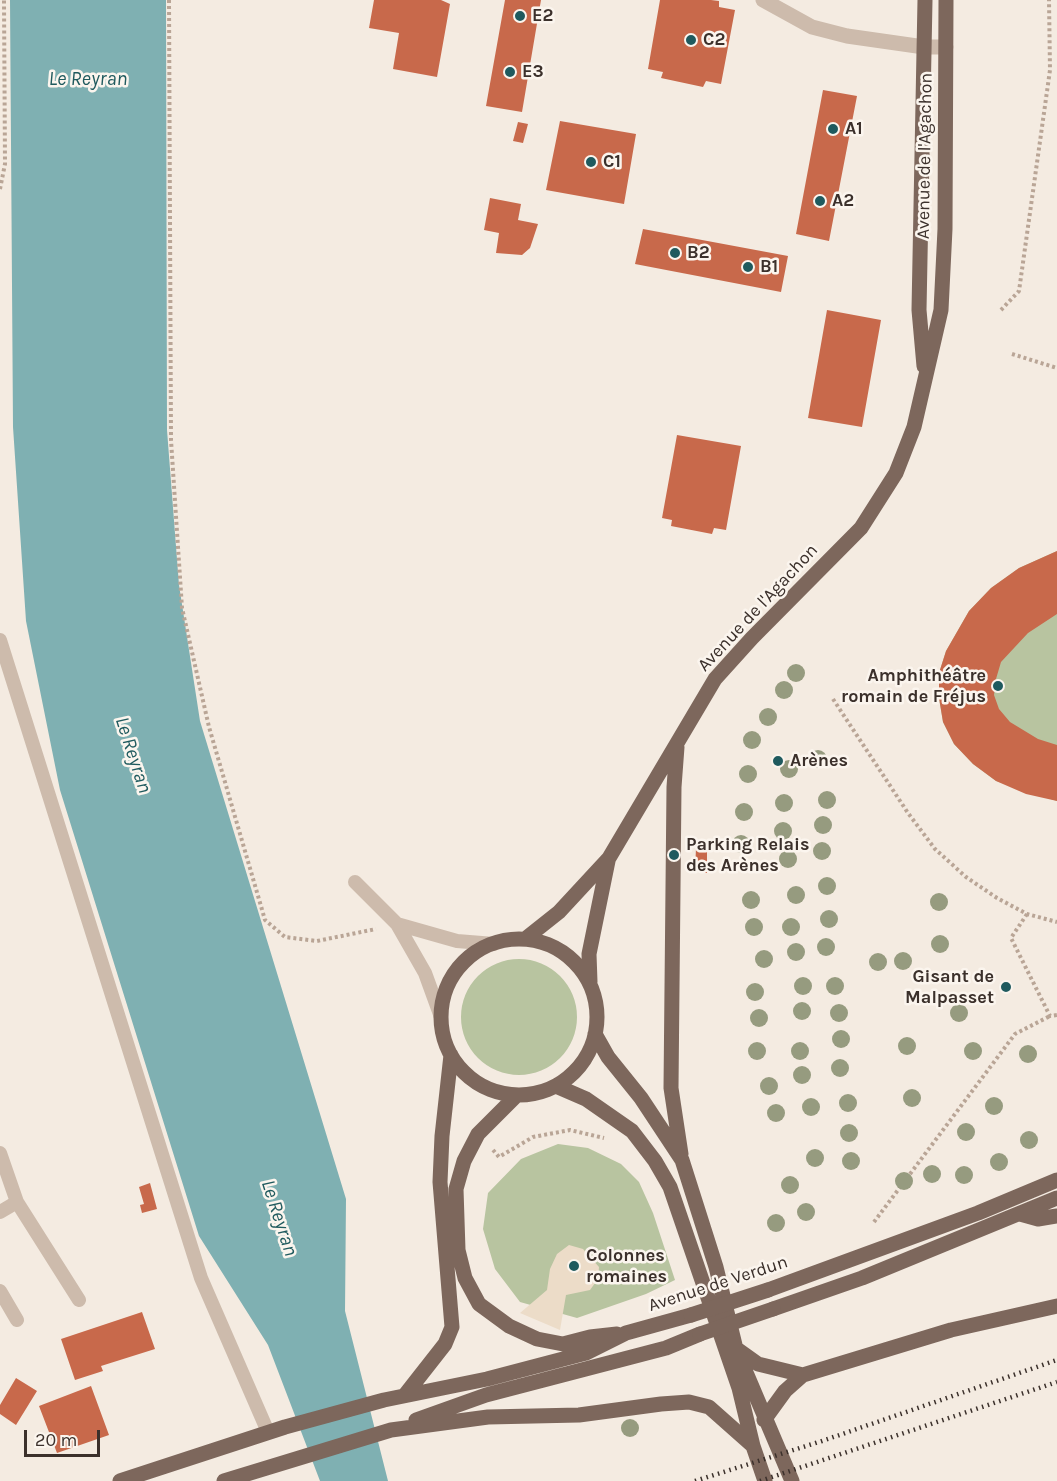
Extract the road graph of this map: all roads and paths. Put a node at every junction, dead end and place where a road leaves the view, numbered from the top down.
1 (4, 0) edge
2 (169, 0) edge
3 (763, 0) edge
4 (925, 0) edge
5 (946, 0) edge
6 (1049, 0) edge
7 (924, 47) junction
8 (946, 47) junction
9 (0, 189) edge
10 (1001, 310) dead end
11 (1012, 354) dead end
12 (1057, 368) edge
13 (926, 382) junction
14 (0, 640) edge
15 (833, 699) dead end
16 (677, 744) junction
17 (609, 858) junction
18 (355, 882) dead end
19 (1027, 914) junction
20 (1057, 922) edge
21 (398, 924) junction
22 (525, 939) junction
23 (494, 944) junction
24 (591, 985) junction
25 (1057, 1015) edge
26 (1050, 1016) junction
27 (441, 1017) junction
28 (595, 1034) junction
29 (451, 1055) junction
30 (556, 1086) junction
31 (517, 1095) junction
32 (608, 1139) dead end
33 (0, 1153) edge
34 (500, 1157) dead end
35 (682, 1160) junction
36 (1057, 1180) edge
37 (1057, 1198) edge
38 (18, 1202) junction
39 (0, 1212) edge
40 (1020, 1214) junction
41 (1057, 1216) edge
42 (874, 1222) dead end
43 (0, 1291) edge
44 (79, 1300) dead end
45 (1057, 1306) edge
46 (17, 1320) dead end
47 (626, 1333) junction
48 (736, 1348) junction
49 (803, 1375) junction
50 (405, 1395) junction
51 (764, 1420) junction
52 (391, 1430) junction
53 (268, 1432) junction
54 (753, 1446) junction
55 (120, 1481) edge
56 (224, 1481) edge
57 (765, 1481) edge
58 (792, 1481) edge

1 - 9 path
2 - 21 path
3 - 7 street
4 - 7 main road, Avenue de l'Agachon
5 - 8 main road, Avenue de l'Agachon
6 - 10 path
7 - 8 street
7 - 13 main road, Avenue de l'Agachon
8 - 13 main road, Avenue de l'Agachon
11 - 12 path
13 - 16 main road, Avenue de l'Agachon
14 - 53 lane
15 - 19 path
16 - 17 main road, Avenue de l'Agachon
16 - 35 main road
17 - 22 main road
17 - 24 main road
18 - 21 lane
19 - 20 path
19 - 26 path
21 - 23 lane
21 - 27 lane
22 - 23 main road
22 - 24 main road
23 - 27 main road
24 - 28 main road
25 - 26 path
26 - 42 path
27 - 29 main road
28 - 30 main road
28 - 35 main road
29 - 31 main road
29 - 50 main road
30 - 31 main road
30 - 54 main road
31 - 47 main road
32 - 34 path
33 - 38 lane
35 - 48 main road
36 - 47 main road, Avenue de Verdun, bridge
37 - 40 main road
38 - 39 lane
38 - 44 lane
40 - 41 main road
40 - 52 main road, bridge
43 - 46 lane
45 - 49 main road
47 - 50 main road, Avenue de Verdun
48 - 49 main road
48 - 51 main road
49 - 51 main road
50 - 53 main road, Avenue de Verdun
51 - 58 main road
52 - 54 main road
52 - 56 main road
53 - 55 main road
54 - 57 main road

